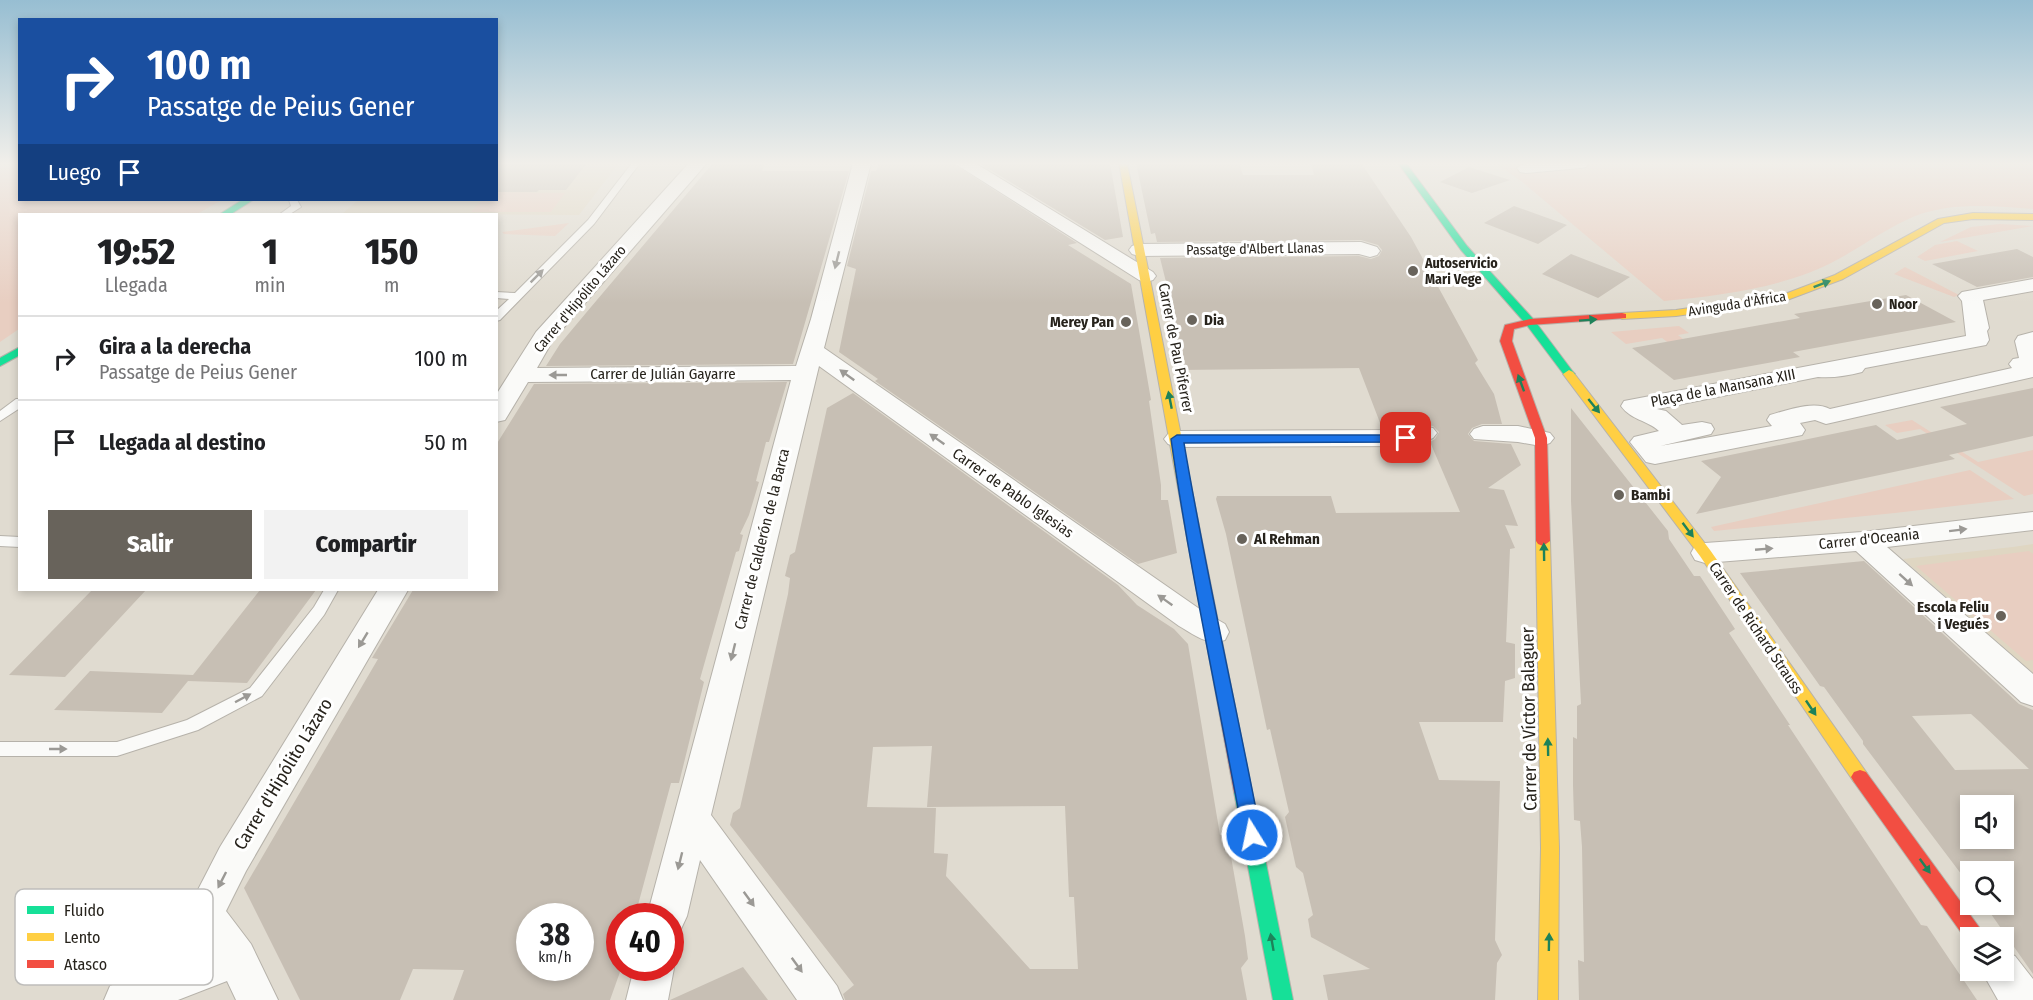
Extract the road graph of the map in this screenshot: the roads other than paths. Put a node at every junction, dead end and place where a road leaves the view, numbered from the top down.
1 (600, 210) edge
2 (657, 210) edge
3 (850, 210) edge
4 (1039, 210) edge
5 (1132, 210) edge
6 (1438, 210) edge
7 (2033, 217) edge
8 (1365, 249) dead end
9 (1139, 250) junction
10 (1146, 276) junction
11 (2033, 285) edge
12 (498, 296) edge
13 (516, 296) junction
14 (498, 316) edge
15 (1530, 322) junction
16 (2033, 339) edge
17 (18, 351) edge
18 (809, 362) junction
19 (0, 363) edge
20 (520, 375) junction
21 (18, 404) edge
22 (498, 412) edge
23 (0, 417) edge
24 (1483, 434) dead end
25 (1415, 436) dead end
26 (1541, 438) junction
27 (1177, 439) junction
28 (2033, 521) edge
29 (0, 541) edge
30 (1862, 541) junction
31 (18, 542) edge
32 (1705, 553) junction
33 (330, 591) edge
34 (392, 591) edge
35 (1214, 632) junction
36 (2033, 693) edge
37 (0, 749) edge
38 (691, 817) junction
39 (213, 898) edge
40 (670, 903) edge
41 (213, 924) edge
42 (1969, 927) edge
43 (237, 958) junction
44 (213, 967) edge
45 (651, 981) edge
46 (2009, 981) edge
47 (165, 985) edge
48 (125, 1000) edge
49 (256, 1000) edge
50 (646, 1000) edge
51 (822, 1000) edge
52 (1283, 1000) edge
53 (1548, 1000) edge
54 (2022, 1000) edge

13 -> 1 lane
2 - 20 street, Carrer d'Hipólito Lázaro
3 -> 18 street, Carrer de Calderón de la Barca
4 - 10 street
5 - 9 street, Carrer de Pau Piferrer
6 - 15 street, Carrer de Richard Strauss
15 -> 7 street, Avinguda d'Àfrica
8 - 9 street, Passatge d'Albert Llanas
9 - 10 street, Carrer de Pau Piferrer
27 -> 10 street, Carrer de Pau Piferrer
11 - 16 street, Plaça de la Mansana XIII
12 - 13 lane
13 - 14 lane
26 -> 15 street, Carrer de Víctor Balaguer
15 -> 32 street, Carrer de Richard Strauss
17 - 19 street
18 -> 20 street, Carrer de Julián Gayarre
35 -> 18 street, Carrer de Pablo Iglesias
18 -> 38 street, Carrer de Calderón de la Barca
20 - 22 street, Carrer d'Hipólito Lázaro
21 - 23 lane
24 - 26 street
25 - 27 street
53 -> 26 street, Carrer de Víctor Balaguer
27 - 35 street, Carrer de Pau Piferrer
30 -> 28 street, Carrer d'Oceania
29 - 31 lane
32 -> 30 street, Carrer d'Oceania
30 -> 36 street
32 -> 42 street, Carrer de Richard Strauss
37 -> 33 lane
34 -> 39 street, Carrer d'Hipólito Lázaro
52 -> 35 street, Carrer de Pau Piferrer
38 -> 40 street, Carrer de Calderón de la Barca
38 -> 51 street
41 -> 43 street, Carrer d'Hipólito Lázaro
43 - 44 street
43 - 49 street
45 - 50 street
46 - 54 street
47 - 48 street

